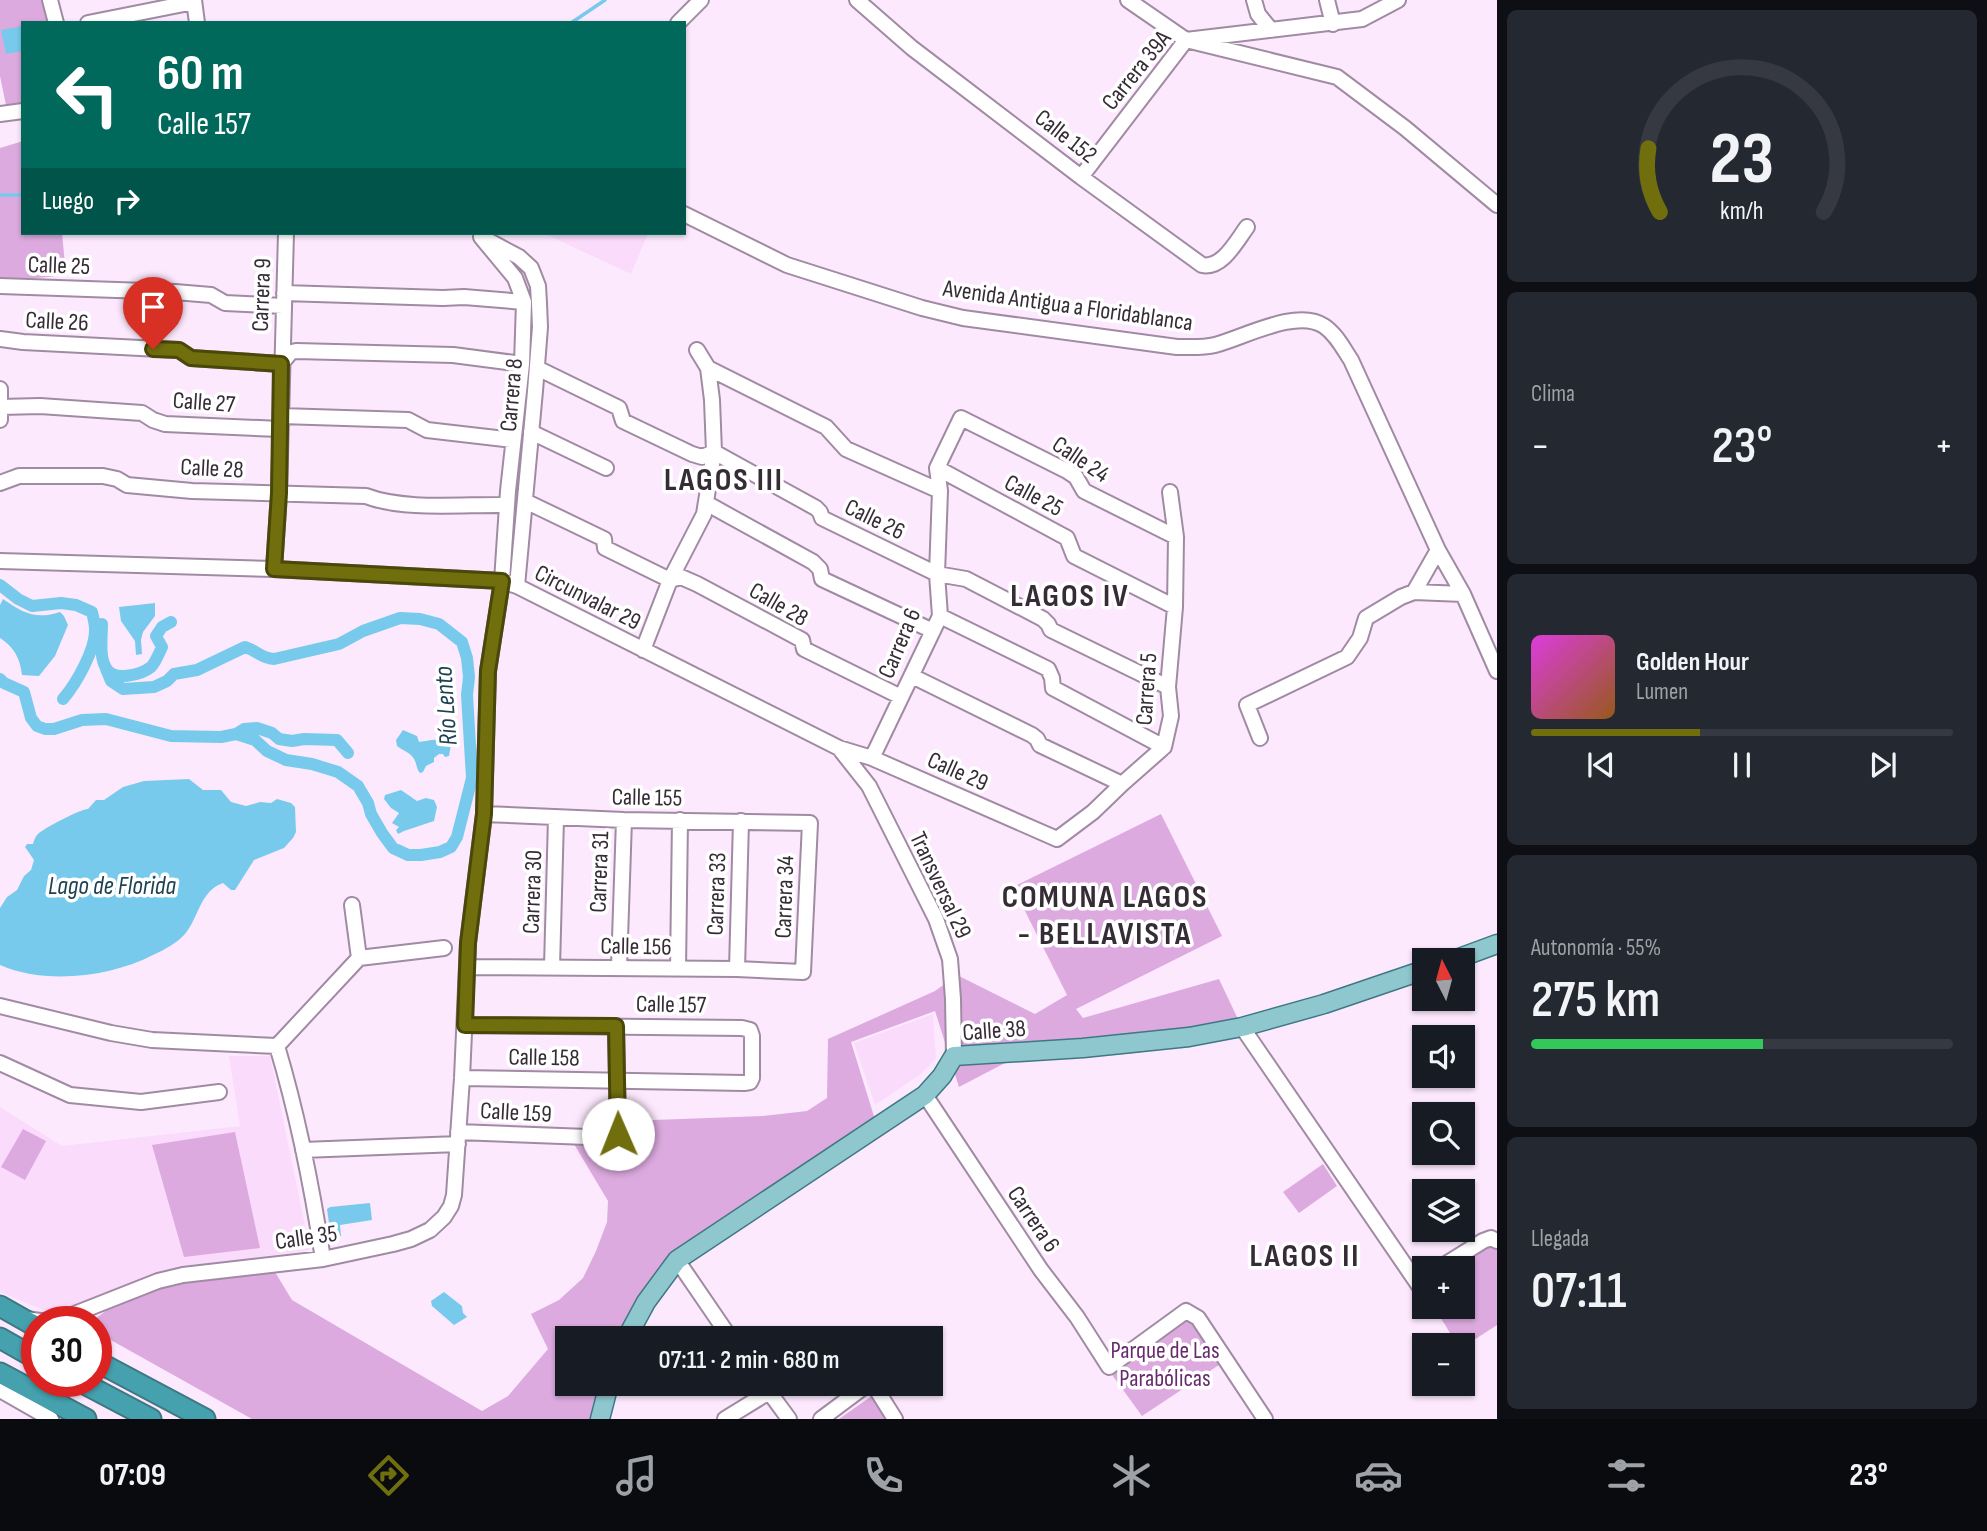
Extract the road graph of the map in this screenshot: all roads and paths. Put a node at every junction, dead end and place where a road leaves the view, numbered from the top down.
1 (50, 0) edge
2 (701, 0) edge
3 (857, 0) edge
4 (1128, 0) edge
5 (1254, 0) edge
6 (1328, 0) edge
7 (1398, 0) edge
8 (194, 1) edge
9 (55, 21) edge
10 (98, 21) edge
11 (197, 21) edge
12 (680, 21) edge
13 (1333, 24) junction
14 (1271, 30) junction
15 (1186, 40) junction
16 (21, 111) edge
17 (0, 114) edge
18 (1081, 177) junction
19 (1497, 205) edge
20 (686, 215) edge
21 (1247, 228) dead end
22 (286, 235) edge
23 (477, 235) edge
24 (0, 286) edge
25 (284, 299) junction
26 (524, 302) junction
27 (0, 339) edge
28 (697, 350) dead end
29 (281, 364) junction
30 (522, 364) junction
31 (537, 368) junction
32 (708, 368) junction
33 (0, 389) edge
34 (0, 415) edge
35 (281, 423) junction
36 (531, 432) junction
37 (513, 440) junction
38 (715, 452) junction
39 (606, 468) dead end
40 (937, 468) junction
41 (0, 483) edge
42 (940, 491) junction
43 (1170, 492) dead end
44 (279, 493) junction
45 (525, 501) junction
46 (706, 503) junction
47 (507, 505) junction
48 (1176, 537) junction
49 (1438, 550) junction
50 (0, 561) edge
51 (274, 569) junction
52 (937, 574) junction
53 (670, 580) junction
54 (502, 581) junction
55 (517, 586) junction
56 (1414, 592) junction
57 (1464, 594) junction
58 (1175, 607) junction
59 (940, 616) junction
60 (933, 631) junction
61 (643, 650) junction
62 (1497, 671) edge
63 (912, 676) junction
64 (1168, 687) junction
65 (901, 697) junction
66 (1260, 738) dead end
67 (1164, 747) junction
68 (839, 748) junction
69 (872, 758) junction
70 (1122, 783) junction
71 (484, 814) junction
72 (556, 818) junction
73 (624, 820) junction
74 (680, 820) junction
75 (741, 821) junction
76 (810, 823) joint
77 (1057, 839) joint
78 (352, 905) dead end
79 (1497, 944) edge
80 (444, 948) dead end
81 (1475, 952) edge
82 (359, 958) junction
83 (467, 967) junction
84 (552, 967) junction
85 (619, 968) junction
86 (678, 969) junction
87 (737, 969) junction
88 (803, 972) joint
89 (1412, 974) edge
90 (0, 1006) edge
91 (465, 1025) junction
92 (616, 1026) junction
93 (1242, 1027) junction
94 (277, 1046) junction
95 (954, 1056) junction
96 (0, 1063) edge
97 (462, 1078) junction
98 (617, 1081) junction
99 (750, 1082) joint
100 (219, 1092) dead end
101 (925, 1095) junction
102 (458, 1138) junction
103 (303, 1150) junction
104 (1494, 1240) edge
105 (1459, 1256) edge
106 (323, 1259) junction
107 (677, 1261) junction
108 (1412, 1270) edge
109 (95, 1304) joint
110 (0, 1306) edge
111 (92, 1306) edge
112 (21, 1318) edge
113 (633, 1326) edge
114 (722, 1326) edge
115 (0, 1338) edge
116 (21, 1350) edge
117 (112, 1370) edge
118 (0, 1373) edge
119 (0, 1391) edge
120 (606, 1396) edge
121 (755, 1396) edge
122 (772, 1396) edge
123 (853, 1396) edge
124 (879, 1396) edge
125 (109, 1397) edge
126 (51, 1419) edge
127 (86, 1419) edge
128 (151, 1419) edge
129 (205, 1419) edge
130 (600, 1419) edge
131 (725, 1419) edge
132 (789, 1419) edge
133 (821, 1419) edge
134 (895, 1419) edge
135 (1265, 1419) edge

1 - 9 street
2 - 12 street
3 - 18 street, Calle 152
4 - 15 street
5 - 14 street
6 - 13 street
7 - 13 street, Carrera 39A
8 - 10 street
8 - 11 street
13 - 14 street, Carrera 39A
14 - 15 street, Carrera 39A
15 - 18 street, Carrera 39A
15 - 19 street
16 - 17 street
18 - 21 street, Calle 152
20 - 49 street, Avenida Antigua a Floridablanca
22 - 25 street, Carrera 9
23 - 26 street, Carrera 8
23 - 31 street, Carrera 8
24 - 25 street, Calle 25
25 - 26 street, Calle 25
25 - 29 street, Carrera 9
26 - 30 street, Carrera 8
27 - 29 street, Calle 26
28 - 32 street
29 - 30 street, Calle 26
29 - 35 street, Carrera 9
30 - 37 street, Carrera 8
31 - 36 street, Carrera 8
31 - 38 street, Calle 26
32 - 38 street
32 - 42 street
33 - 34 street
34 - 35 street, Calle 27
35 - 37 street, Calle 27
35 - 44 street, Carrera 9
36 - 39 street
36 - 45 street, Carrera 8
37 - 47 street, Carrera 8
38 - 46 street
38 - 52 street, Calle 26
40 - 42 street, Carrera 6
40 - 48 street, Calle 24
40 - 58 street, Calle 25
41 - 44 street, Calle 28
42 - 52 street, Carrera 6
43 - 48 street, Carrera 5
44 - 47 street, Calle 28
44 - 51 street, Carrera 9
45 - 53 street, Calle 28
45 - 55 street, Carrera 8
46 - 53 street
46 - 60 street
47 - 54 street, Carrera 8
48 - 58 street, Carrera 5
49 - 56 street
49 - 57 street, Avenida Antigua a Floridablanca
50 - 51 street, Circunvalar 29
51 - 54 street, Circunvalar 29
52 - 59 street, Carrera 6
52 - 64 street, Calle 26
53 - 61 street
53 - 65 street, Calle 28
54 - 55 street, Circunvalar 29
54 - 71 street, Carrera 8
55 - 61 street, Circunvalar 29
56 - 57 street
56 - 66 street
57 - 62 street, Avenida Antigua a Floridablanca
58 - 64 street, Carrera 5
59 - 60 street, Carrera 6
59 - 67 street
60 - 63 street, Carrera 6
61 - 68 street, Circunvalar 29
63 - 65 street, Carrera 6
63 - 70 street
64 - 67 street, Carrera 5
65 - 69 street, Carrera 6
67 - 70 street, Carrera 5
68 - 69 street, Calle 29
68 - 95 street, Transversal 29
69 - 77 street, Calle 29
70 - 77 street, Carrera 5
71 - 72 street, Calle 155
71 - 83 street, Calle 35
72 - 73 street, Calle 155
72 - 84 street, Carrera 30
73 - 74 street, Calle 155
73 - 85 street, Carrera 31
74 - 75 street, Calle 155
74 - 86 street
75 - 76 street, Calle 155
75 - 87 street, Carrera 33
76 - 88 street, Carrera 34
78 - 82 street
79 - 81 main road
80 - 82 street
82 - 94 street
83 - 84 street, Calle 156
83 - 91 street, Calle 35
84 - 85 street, Calle 156
85 - 86 street, Calle 156
86 - 87 street, Calle 156
87 - 88 street, Calle 156
89 - 93 main road, Calle 38
90 - 94 street
91 - 92 street, Calle 157
91 - 97 street, Calle 35
92 - 98 street
92 - 99 street, Calle 157
93 - 95 main road, Calle 38
93 - 108 street
94 - 103 street
95 - 101 main road, Calle 38
96 - 100 street
97 - 98 street, Calle 158
97 - 102 street, Calle 35
98 - 99 street, Calle 158
98 - 102 street, Calle 159
101 - 107 main road, Calle 38
101 - 135 street, Carrera 6
102 - 103 street, Calle 159
102 - 106 street, Calle 35
103 - 106 street
104 - 105 street
106 - 109 street, Calle 35
107 - 113 main road, Calle 38
107 - 114 street
109 - 111 street, Calle 35
110 - 112 highway
115 - 116 highway
117 - 129 highway
118 - 127 highway
119 - 126 street
120 - 130 main road
121 - 131 street
122 - 132 street
123 - 133 street
124 - 134 street
125 - 128 highway

